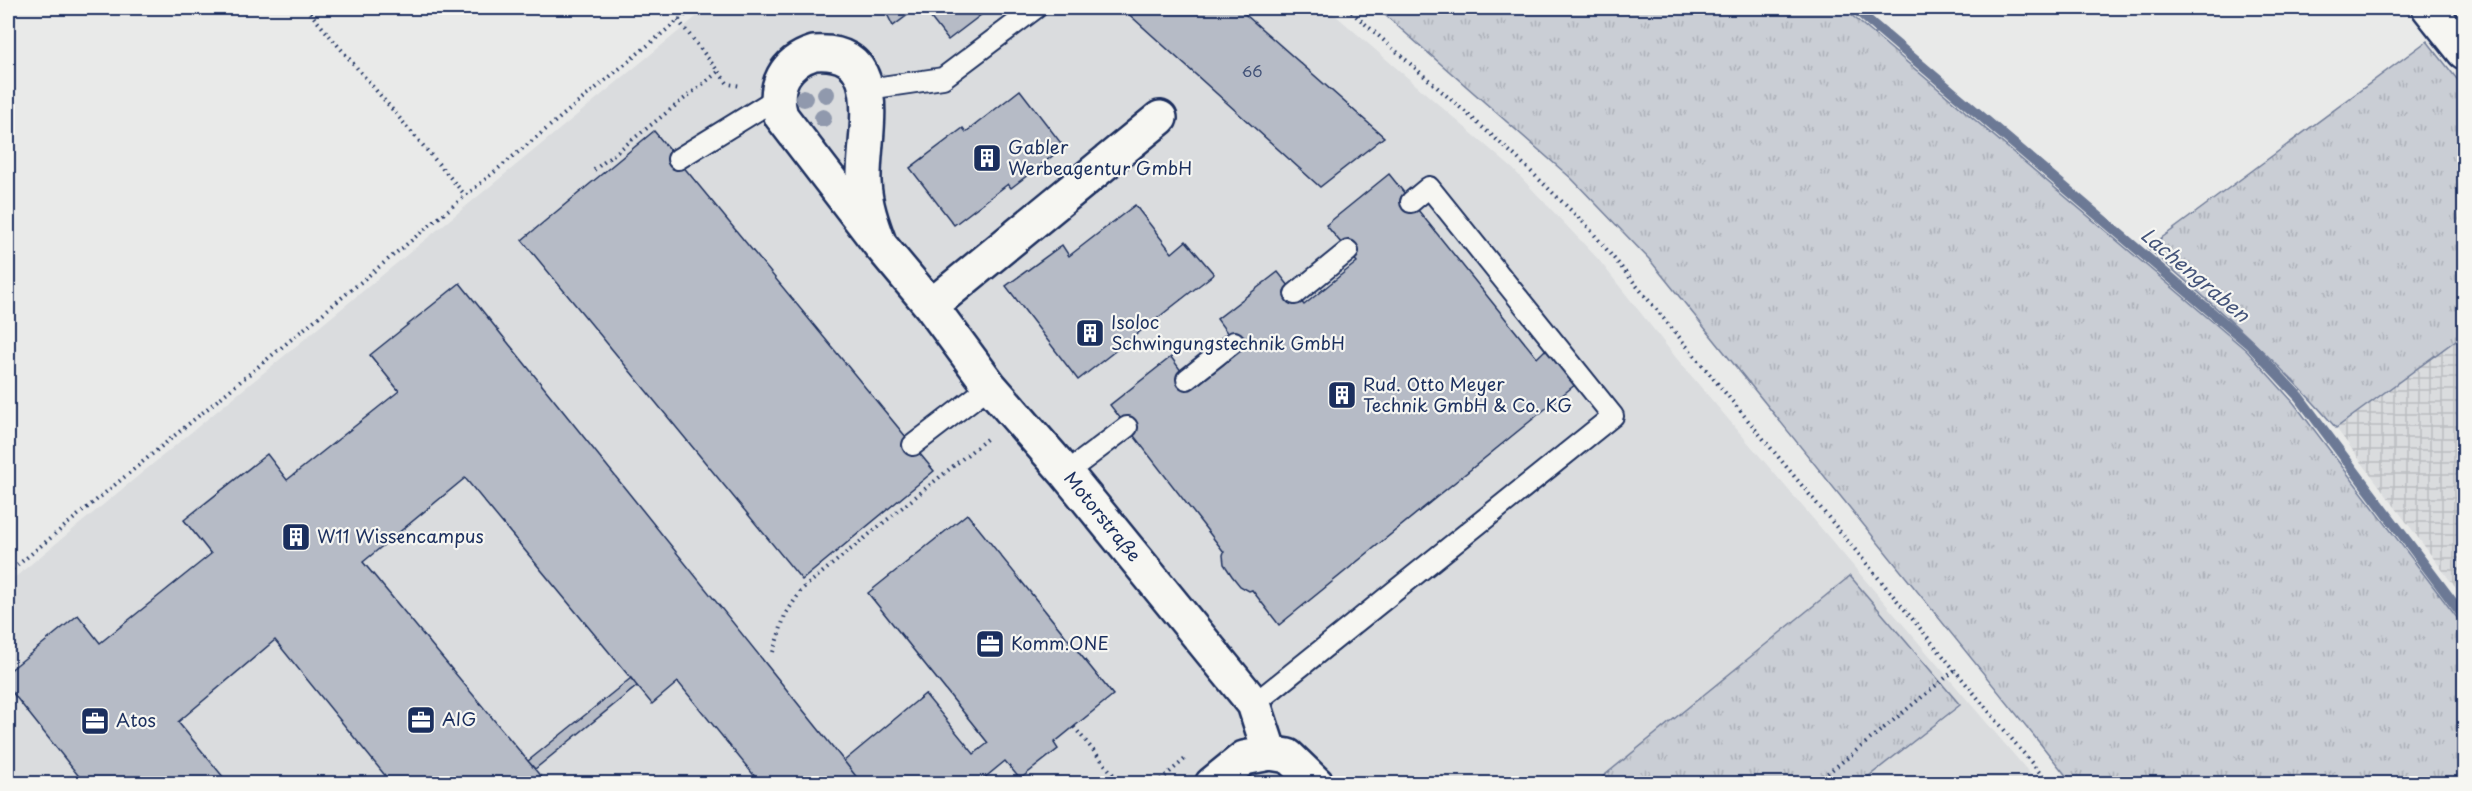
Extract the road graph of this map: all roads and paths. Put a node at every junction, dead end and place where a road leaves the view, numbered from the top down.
1 (306, 8) edge
2 (693, 8) edge
3 (1036, 8) edge
4 (1347, 8) edge
5 (2429, 8) edge
6 (678, 20) junction
7 (2464, 52) edge
8 (718, 72) junction
9 (867, 89) junction
10 (777, 95) junction
11 (1161, 118) dead end
12 (678, 159) dead end
13 (594, 170) dead end
14 (465, 195) junction
15 (1411, 202) dead end
16 (880, 245) junction
17 (1348, 251) dead end
18 (1295, 294) dead end
19 (931, 306) junction
20 (1234, 342) dead end
21 (1187, 379) dead end
22 (990, 386) junction
23 (1127, 427) dead end
24 (991, 436) dead end
25 (913, 445) dead end
26 (1066, 473) junction
27 (8, 573) edge
28 (773, 652) dead end
29 (1955, 669) junction
30 (1254, 704) junction
31 (1074, 726) dead end
32 (1270, 753) junction
33 (1192, 754) dead end
34 (1121, 783) edge
35 (1156, 783) edge
36 (1212, 783) edge
37 (1317, 783) edge
38 (1813, 783) edge
39 (2049, 783) edge

1 - 14 path
2 - 6 path
3 - 9 lane
4 - 29 path
5 - 7 street
6 - 8 path
6 - 14 path
8 - 10 path
8 - 13 path
9 - 10 street
9 - 16 street, Motorstraße
10 - 12 lane
10 - 16 street, Motorstraße
11 - 19 street
14 - 27 path
15 - 30 lane
16 - 19 street, Motorstraße
17 - 18 lane
19 - 22 street, Motorstraße
20 - 21 lane
22 - 25 lane
22 - 26 street, Motorstraße
23 - 26 lane
24 - 28 path
26 - 30 street, Motorstraße
29 - 38 path
29 - 39 path
30 - 32 street, Motorstraße
31 - 34 path
32 - 36 street
32 - 37 street
33 - 35 path

